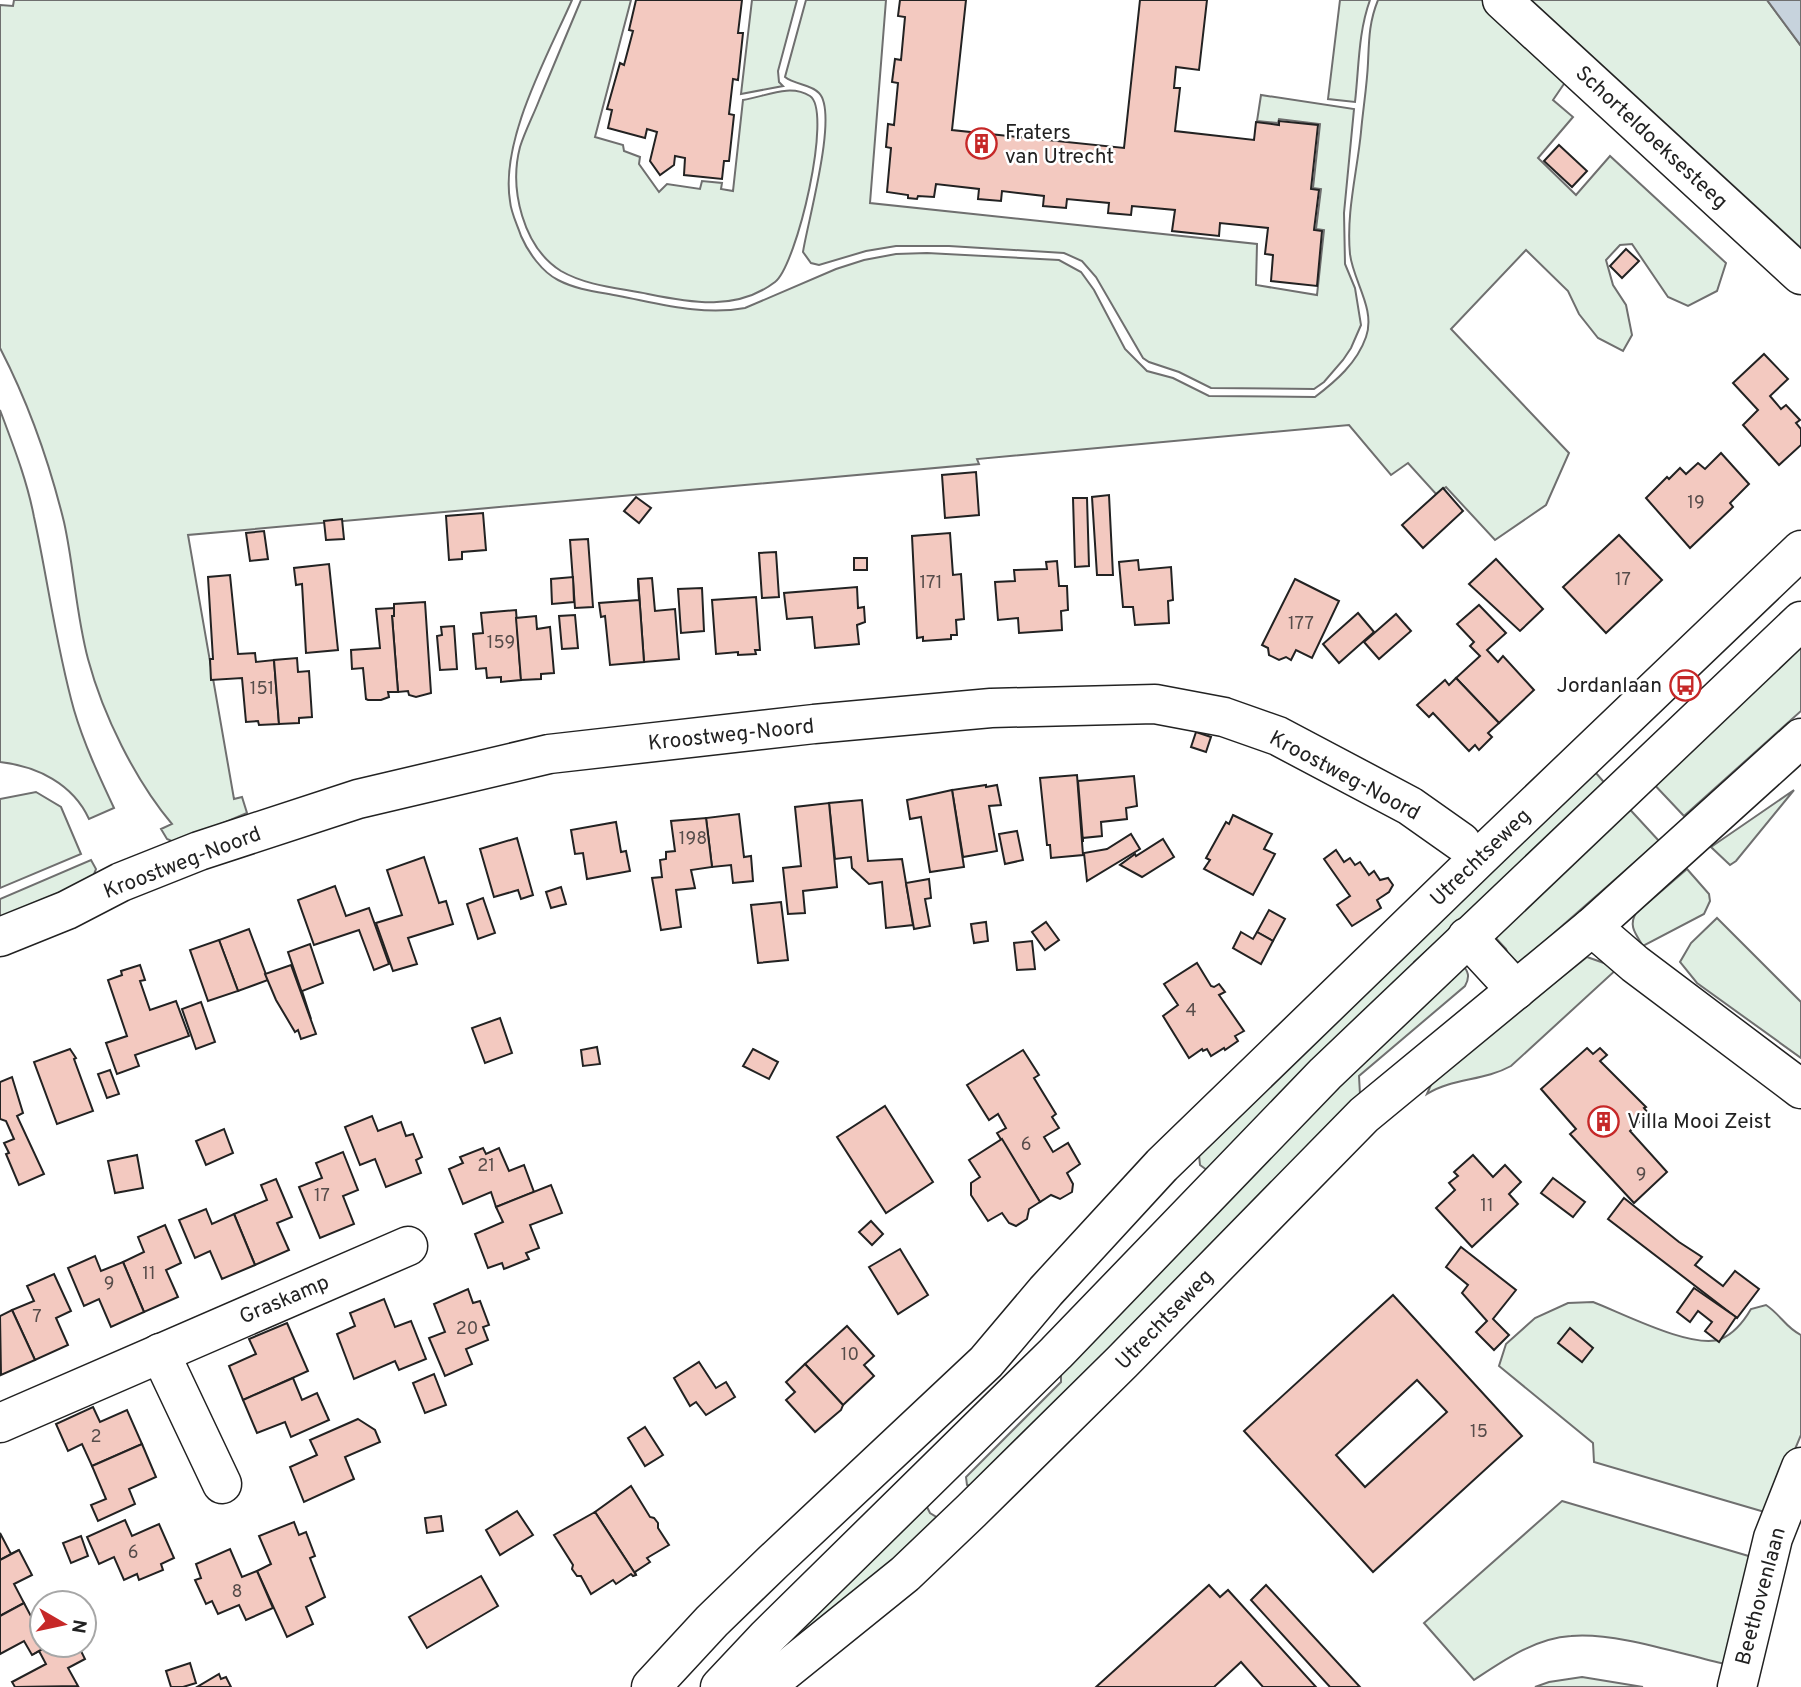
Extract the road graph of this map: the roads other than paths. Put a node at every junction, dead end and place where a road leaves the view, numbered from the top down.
1 (1502, 0) edge
2 (1801, 275) edge
3 (1801, 550) edge
4 (1801, 621) edge
5 (1801, 738) edge
6 (1461, 842) dead end
7 (1592, 927) junction
8 (0, 937) edge
9 (1467, 937) junction
10 (1516, 990) junction
11 (1801, 1089) edge
12 (1162, 1166) junction
13 (1198, 1203) junction
14 (408, 1246) dead end
15 (160, 1353) junction
16 (0, 1423) edge
17 (1801, 1467) edge
18 (934, 1474) junction
19 (222, 1484) dead end
20 (971, 1511) junction
21 (651, 1687) edge
22 (720, 1687) edge
23 (765, 1687) edge
24 (1737, 1687) edge

1 - 2 street, Schorteldoeksesteeg
3 - 12 street, Utrechtseweg
4 - 9 street
5 - 7 street, Utrechtseweg
6 - 8 street, Kroostweg-Noord
7 - 10 street, Utrechtseweg
7 - 11 street
9 - 10 street
9 - 13 street
10 - 20 street, Utrechtseweg
12 - 13 street
12 - 21 street, Utrechtseweg
13 - 18 street
14 - 15 street, Graskamp
15 - 16 street, Graskamp
15 - 19 street
17 - 24 street, Beethovenlaan
18 - 20 street
18 - 22 street
20 - 23 street, Utrechtseweg

